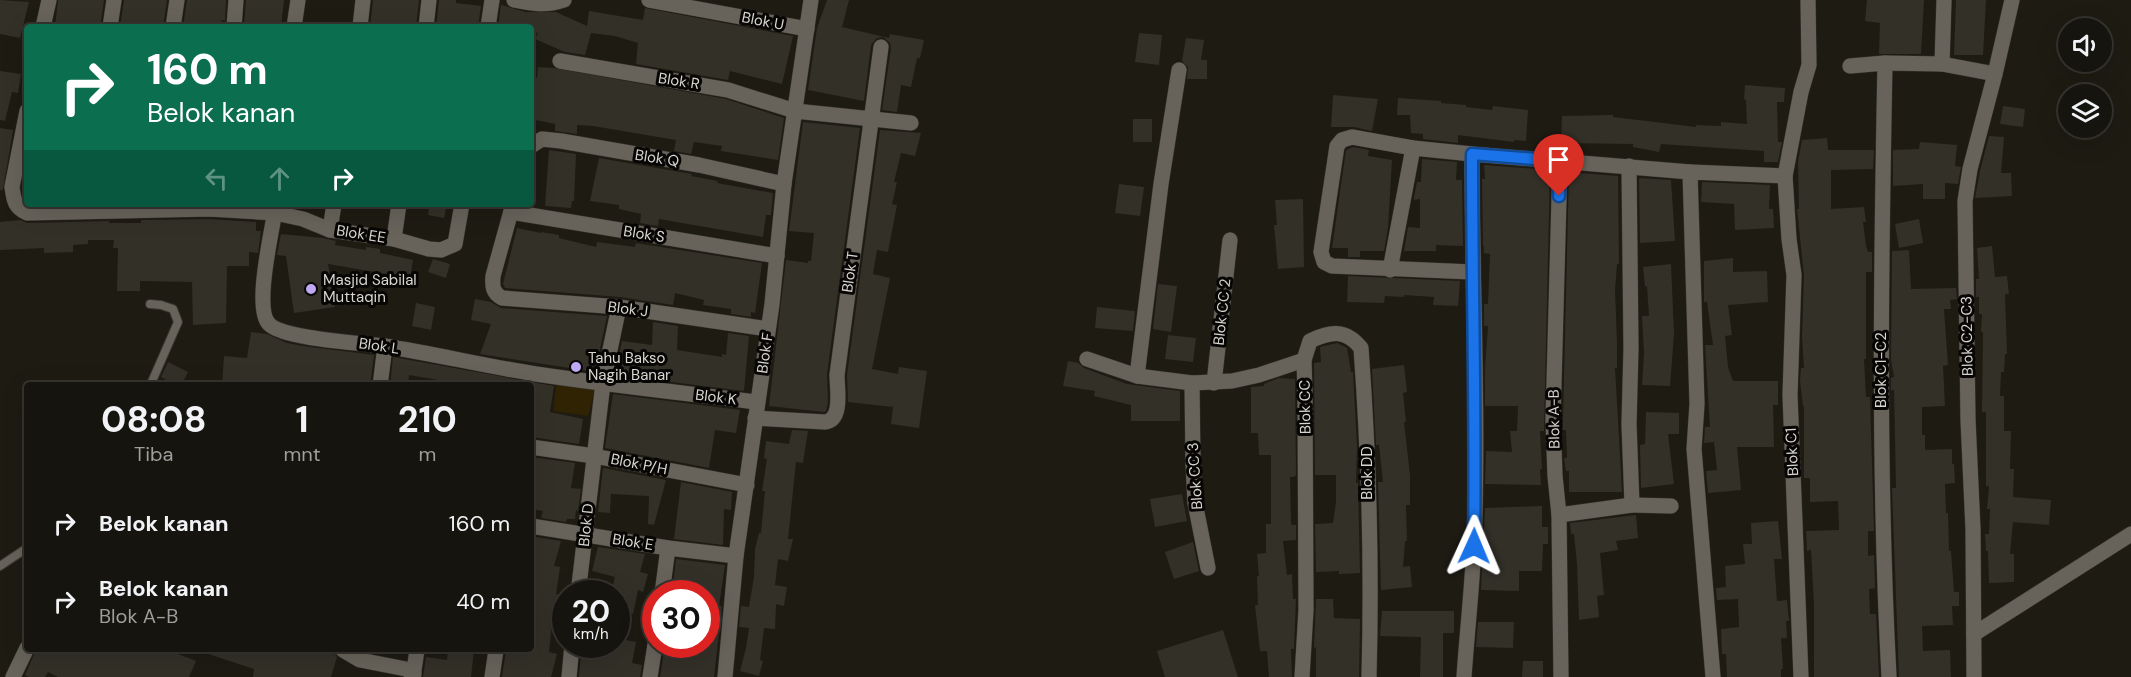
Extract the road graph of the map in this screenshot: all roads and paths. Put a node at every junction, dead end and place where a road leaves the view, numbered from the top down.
1 (49, 0) edge
2 (114, 0) edge
3 (177, 0) edge
4 (236, 0) edge
5 (298, 0) edge
6 (363, 0) edge
7 (429, 0) edge
8 (492, 0) edge
9 (514, 0) edge
10 (564, 0) edge
11 (649, 0) edge
12 (811, 0) edge
13 (1808, 0) edge
14 (1944, 0) edge
15 (2012, 0) edge
16 (45, 24) edge
17 (110, 24) edge
18 (173, 24) edge
19 (234, 24) edge
20 (294, 24) edge
21 (360, 24) edge
22 (426, 24) edge
23 (488, 24) edge
24 (807, 29) junction
25 (881, 47) dead end
26 (560, 61) dead end
27 (1885, 63) junction
28 (1942, 64) junction
29 (1850, 66) dead end
30 (1179, 70) dead end
31 (1995, 74) junction
32 (795, 111) junction
33 (871, 120) junction
34 (911, 123) dead end
35 (24, 126) edge
36 (534, 144) edge
37 (1413, 148) junction
38 (1472, 154) junction
39 (1560, 161) junction
40 (1629, 166) junction
41 (1690, 172) junction
42 (1785, 176) junction
43 (784, 184) junction
44 (180, 207) edge
45 (242, 207) edge
46 (334, 207) edge
47 (399, 207) edge
48 (461, 207) edge
49 (82, 208) edge
50 (150, 208) edge
51 (275, 208) edge
52 (512, 208) edge
53 (330, 230) junction
54 (394, 239) junction
55 (1230, 240) dead end
56 (777, 256) junction
57 (1390, 270) junction
58 (1472, 272) junction
59 (150, 304) dead end
60 (619, 307) junction
61 (768, 329) junction
62 (385, 346) junction
63 (1087, 359) dead end
64 (1304, 360) junction
65 (1137, 376) junction
66 (152, 382) edge
67 (380, 382) edge
68 (603, 383) junction
69 (1192, 383) junction
70 (1214, 383) junction
71 (757, 402) junction
72 (755, 418) junction
73 (534, 447) edge
74 (594, 456) junction
75 (747, 485) junction
76 (1632, 506) junction
77 (1671, 506) dead end
78 (1559, 515) junction
79 (534, 526) edge
80 (585, 534) junction
81 (2131, 534) edge
82 (668, 548) junction
83 (24, 550) edge
84 (736, 556) junction
85 (0, 566) edge
86 (1208, 568) dead end
87 (580, 580) edge
88 (664, 580) edge
89 (1974, 634) junction
90 (25, 652) edge
91 (346, 652) edge
92 (417, 652) edge
93 (496, 652) edge
94 (570, 658) edge
95 (653, 658) edge
96 (414, 675) edge
97 (13, 677) edge
98 (492, 677) edge
99 (568, 677) edge
100 (650, 677) edge
101 (725, 677) edge
102 (1302, 677) edge
103 (1369, 677) edge
104 (1464, 677) edge
105 (1561, 677) edge
106 (1713, 677) edge
107 (1801, 677) edge
108 (1889, 677) edge
109 (1974, 677) edge

1 - 16 street
2 - 17 street
3 - 18 street
4 - 19 street
5 - 20 street
6 - 21 street
7 - 22 street
8 - 23 street
9 - 10 street
11 - 24 street, Blok U
12 - 24 street, Blok F
13 - 42 street, Blok C1
14 - 28 street
15 - 31 street, Blok C2-C3
24 - 32 street, Blok F
25 - 33 street, Blok T
26 - 32 street, Blok R
27 - 28 street
27 - 29 street
27 - 108 street, Blok C1-C2
28 - 31 street
30 - 65 street
31 - 89 street, Blok C2-C3
32 - 33 street, Blok R
32 - 43 street, Blok F
33 - 34 street, Blok R
33 - 72 street, Blok T
35 - 49 street, Blok EE
36 - 43 street, Blok Q
37 - 38 street
37 - 57 street
37 - 57 street
38 - 39 street
38 - 58 street
39 - 40 street
39 - 78 street, Blok A-B
40 - 41 street
40 - 76 street
41 - 42 street
41 - 106 street
42 - 107 street, Blok C1
43 - 56 street, Blok F
44 - 50 street, Blok EE
45 - 51 street, Blok EE
46 - 53 street
47 - 54 street
48 - 54 street, Blok EE
49 - 50 street, Blok EE
51 - 53 street, Blok EE
51 - 62 street, Blok L
52 - 56 street, Blok S
52 - 60 street, Blok J
53 - 54 street, Blok EE
55 - 70 street, Blok CC 2
56 - 61 street, Blok F
57 - 58 street
58 - 104 street
59 - 66 lane
60 - 61 street, Blok J
60 - 68 street, Blok D
61 - 71 street, Blok F
62 - 67 street
62 - 68 street, Blok L
63 - 65 street, Blok CC
64 - 70 street, Blok CC
64 - 102 street, Blok CC
64 - 103 street, Blok DD
65 - 69 street, Blok CC
68 - 71 street, Blok K
68 - 74 street, Blok D
69 - 70 street, Blok CC
69 - 86 street, Blok CC 3
71 - 72 street, Blok F
72 - 75 street, Blok F
73 - 74 street, Blok P/H
74 - 75 street, Blok P/H
74 - 80 street, Blok D
75 - 84 street, Blok F
76 - 77 street
76 - 78 street
78 - 105 street, Blok A-B
79 - 80 street, Blok E
80 - 82 street, Blok E
80 - 87 street, Blok D
81 - 89 street
82 - 84 street, Blok E
82 - 88 street
83 - 85 lane
84 - 101 street, Blok F
89 - 109 street, Blok C2-C3
90 - 97 street
91 - 96 street
92 - 96 street
93 - 98 street
94 - 99 street
95 - 100 street

